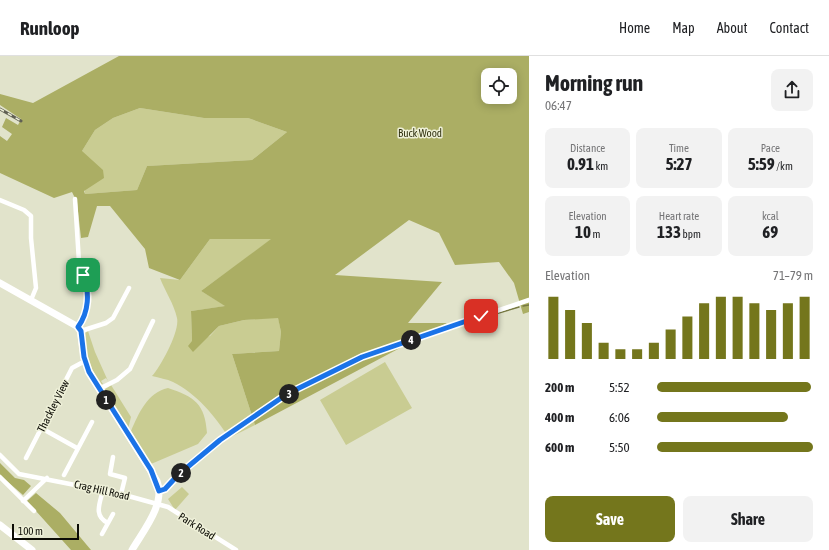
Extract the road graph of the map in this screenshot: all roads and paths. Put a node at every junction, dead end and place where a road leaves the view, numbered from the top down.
1 (75, 199) dead end
2 (0, 200) edge
3 (0, 283) edge
4 (129, 288) dead end
5 (31, 300) junction
6 (529, 300) edge
7 (153, 321) dead end
8 (80, 329) junction
9 (85, 361) junction
10 (99, 389) junction
11 (92, 422) dead end
12 (41, 428) junction
13 (77, 448) junction
14 (0, 455) edge
15 (113, 457) dead end
16 (26, 458) dead end
17 (64, 475) dead end
18 (0, 477) edge
19 (47, 478) junction
20 (103, 490) junction
21 (159, 491) junction
22 (121, 494) junction
23 (24, 499) junction
24 (157, 504) junction
25 (34, 511) dead end
26 (113, 514) dead end
27 (108, 523) junction
28 (1, 527) edge
29 (102, 534) dead end
30 (29, 549) edge
31 (132, 550) edge
32 (236, 550) edge

1 - 8 street
2 - 5 street
3 - 5 street
4 - 8 street
5 - 8 street
6 - 21 street
7 - 10 street
8 - 9 street
9 - 10 street
9 - 12 street, Thackley View
10 - 21 street
11 - 13 street
12 - 13 street
12 - 16 street, Thackley View
13 - 17 street
14 - 19 street, Crag Hill Road
15 - 22 street
18 - 23 street
19 - 20 street, Crag Hill Road
19 - 23 street
20 - 22 street, Crag Hill Road
20 - 27 street
21 - 24 street
22 - 24 street, Crag Hill Road
23 - 25 street
24 - 31 street
24 - 32 street, Park Road
26 - 27 street
27 - 29 street
28 - 30 street

